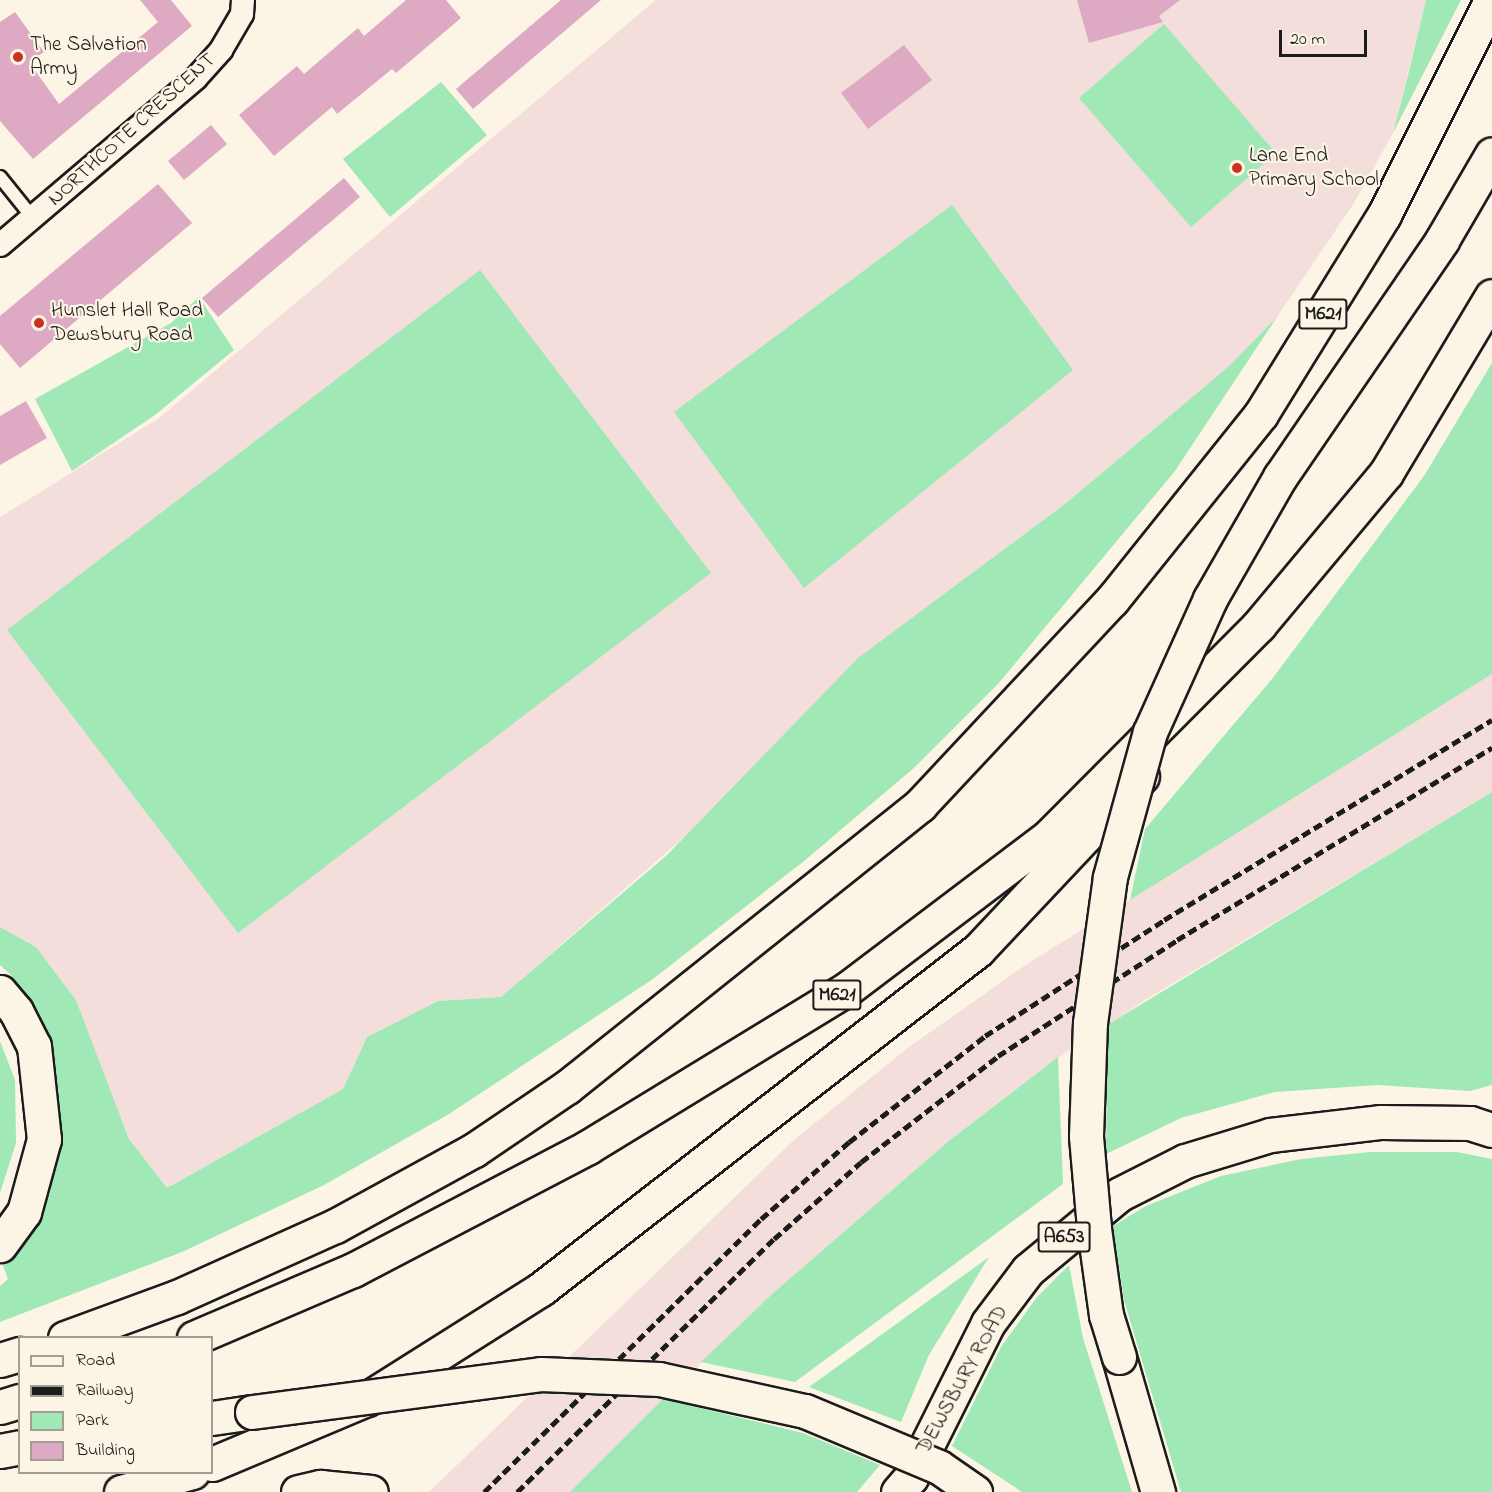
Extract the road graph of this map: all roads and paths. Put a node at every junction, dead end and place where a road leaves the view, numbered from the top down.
1 (243, 0) edge
2 (1491, 0) edge
3 (1492, 154) edge
4 (0, 177) edge
5 (33, 218) junction
6 (0, 245) edge
7 (1492, 296) edge
8 (1366, 496) junction
9 (0, 992) edge
10 (1492, 1130) edge
11 (0, 1245) edge
12 (70, 1336) edge
13 (199, 1336) edge
14 (18, 1355) edge
15 (0, 1360) edge
16 (18, 1402) edge
17 (0, 1407) edge
18 (213, 1418) edge
19 (18, 1447) edge
20 (0, 1451) edge
21 (213, 1464) edge
22 (188, 1474) edge
23 (907, 1487) edge
24 (121, 1492) edge
25 (298, 1492) edge
26 (371, 1492) edge
27 (975, 1492) edge
28 (1158, 1492) edge

1 - 5 street, NORTHCOTE CRESCENT
2 - 12 main road, M621
3 - 28 main road, bridge
4 - 5 lane
5 - 6 street, NORTHCOTE CRESCENT
7 - 8 main road, M621
8 - 13 main road, M621
8 - 21 main road
9 - 11 main road
10 - 23 main road, DEWSBURY ROAD / A653
14 - 15 main road
16 - 17 main road
18 - 27 main road, bridge
19 - 20 main road
22 - 24 main road
25 - 26 main road

